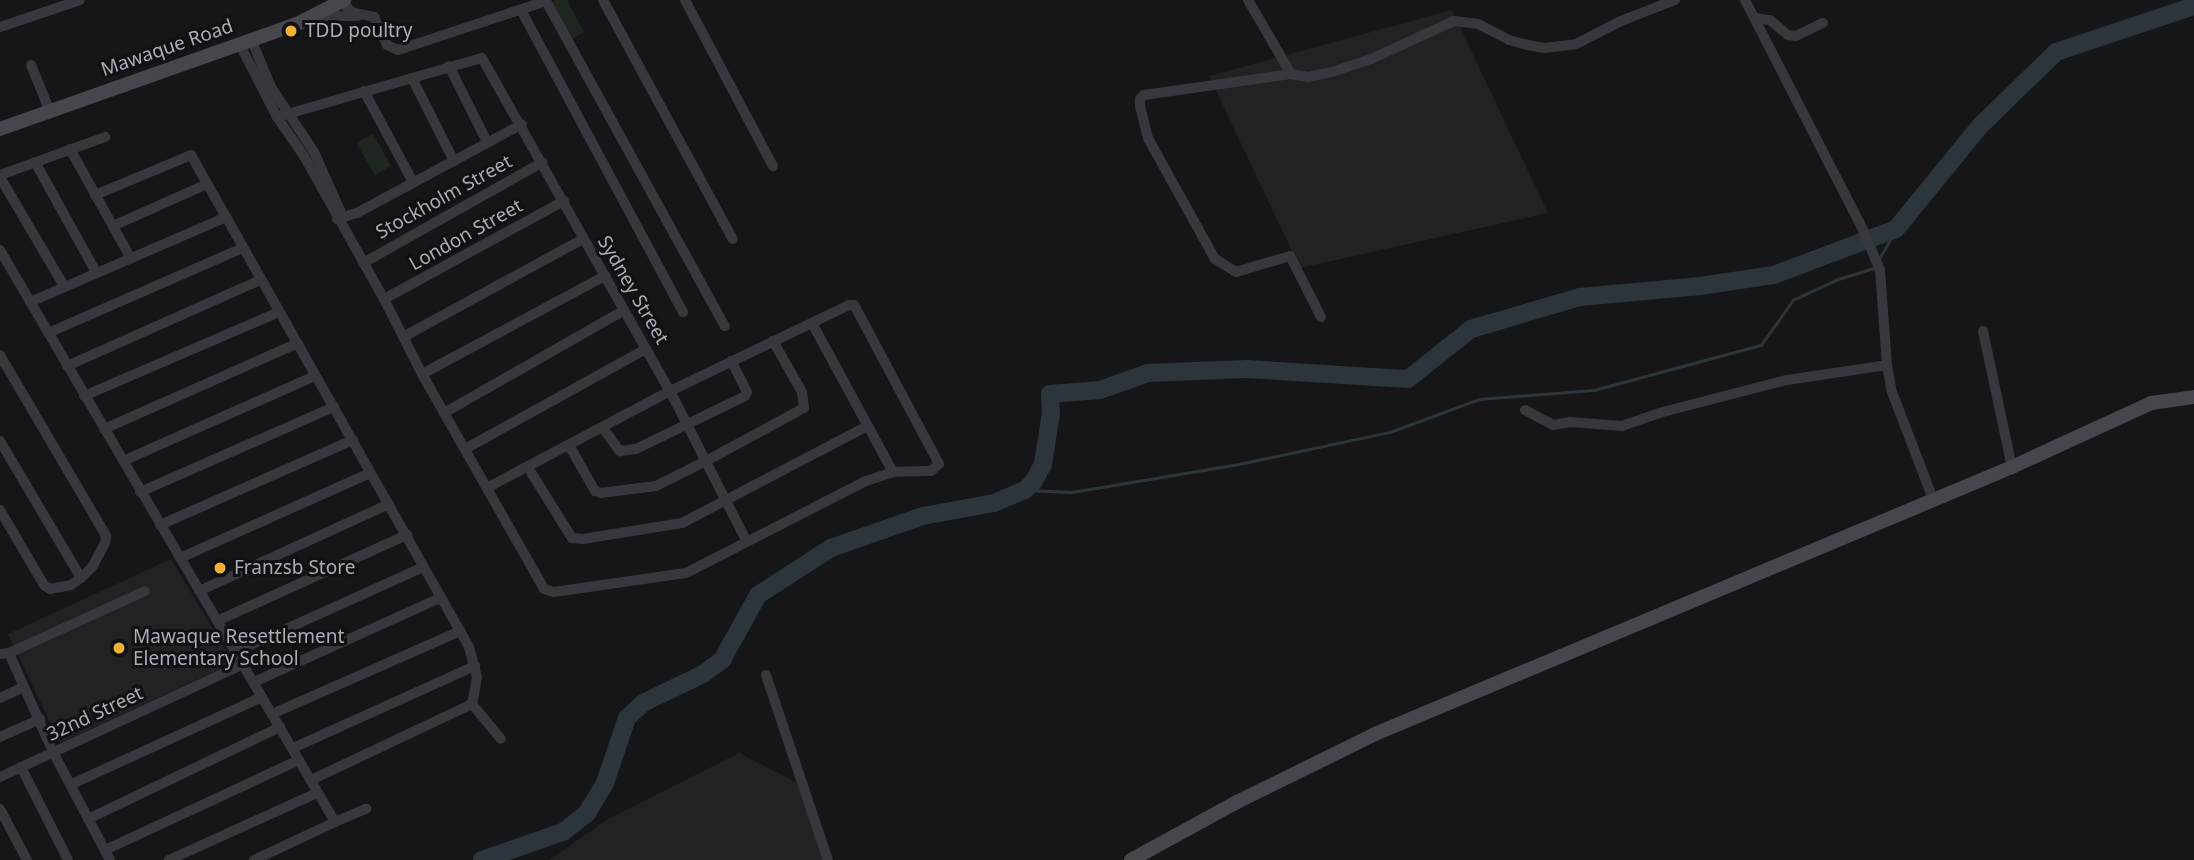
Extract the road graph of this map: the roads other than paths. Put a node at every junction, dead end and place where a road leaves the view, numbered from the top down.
1 (80, 0) edge
2 (547, 0) edge
3 (603, 0) edge
4 (685, 0) edge
5 (1248, 0) edge
6 (1675, 0) edge
7 (1745, 0) edge
8 (343, 1) edge
9 (521, 10) junction
10 (362, 16) junction
11 (316, 17) junction
12 (1755, 18) junction
13 (1823, 23) dead end
14 (0, 27) edge
15 (245, 41) junction
16 (31, 65) dead end
17 (449, 66) junction
18 (1291, 74) junction
19 (412, 78) junction
20 (364, 91) junction
21 (49, 109) junction
22 (283, 115) junction
23 (522, 124) junction
24 (0, 129) edge
25 (105, 137) dead end
26 (487, 142) junction
27 (70, 149) junction
28 (454, 161) junction
29 (543, 162) junction
30 (35, 163) junction
31 (774, 166) dead end
32 (0, 176) edge
33 (413, 182) junction
34 (207, 184) junction
35 (95, 195) junction
36 (564, 201) junction
37 (226, 217) junction
38 (341, 221) junction
39 (113, 226) junction
40 (583, 239) junction
41 (733, 239) dead end
42 (243, 248) junction
43 (0, 250) edge
44 (130, 257) junction
45 (363, 262) junction
46 (96, 272) junction
47 (604, 276) junction
48 (260, 281) junction
49 (64, 286) junction
50 (384, 299) junction
51 (30, 302) junction
52 (623, 311) junction
53 (279, 312) junction
54 (683, 312) dead end
55 (1321, 317) dead end
56 (812, 323) junction
57 (725, 326) dead end
58 (1983, 331) dead end
59 (48, 333) junction
60 (405, 336) junction
61 (774, 341) junction
62 (298, 344) junction
63 (646, 349) junction
64 (0, 355) edge
65 (732, 361) junction
66 (1887, 365) junction
67 (68, 366) junction
68 (422, 374) junction
69 (315, 376) junction
70 (670, 391) junction
71 (84, 396) junction
72 (2194, 397) edge
73 (334, 407) junction
74 (1525, 410) dead end
75 (444, 413) junction
76 (685, 426) junction
77 (866, 426) junction
78 (603, 428) junction
79 (104, 429) junction
80 (353, 440) junction
81 (0, 441) edge
82 (570, 447) junction
83 (465, 449) junction
84 (122, 461) junction
85 (706, 461) junction
86 (2012, 467) junction
87 (529, 469) junction
88 (893, 472) junction
89 (370, 473) junction
90 (487, 488) junction
91 (140, 492) junction
92 (1933, 499) junction
93 (727, 500) junction
94 (389, 504) junction
95 (0, 510) edge
96 (160, 525) junction
97 (407, 536) junction
98 (747, 542) junction
99 (180, 558) junction
100 (423, 567) junction
101 (81, 578) junction
102 (145, 591) dead end
103 (199, 591) junction
104 (440, 598) junction
105 (217, 621) junction
106 (460, 631) junction
107 (235, 652) junction
108 (4, 653) edge
109 (243, 664) junction
110 (475, 666) junction
111 (766, 675) dead end
112 (254, 682) junction
113 (24, 687) junction
114 (261, 696) junction
115 (0, 698) edge
116 (472, 704) junction
117 (272, 714) junction
118 (40, 719) junction
119 (280, 727) junction
120 (0, 737) edge
121 (501, 739) dead end
122 (293, 748) junction
123 (53, 752) junction
124 (299, 760) junction
125 (21, 767) junction
126 (0, 777) edge
127 (311, 780) junction
128 (72, 784) junction
129 (317, 793) junction
130 (0, 809) edge
131 (366, 809) dead end
132 (88, 820) junction
133 (335, 822) junction
134 (108, 855) edge
135 (27, 860) edge
136 (68, 860) edge
137 (169, 860) edge
138 (254, 860) edge
139 (828, 860) edge
140 (1131, 860) edge

1 - 14 street
2 - 9 street
2 - 57 street
3 - 41 street
4 - 31 street
5 - 18 street
6 - 18 street
7 - 12 street
8 - 10 street
8 - 11 street, Mawaque Road
9 - 10 street
9 - 54 street
10 - 11 street
11 - 15 street, Mawaque Road
12 - 13 street
12 - 66 street
15 - 21 street, Mawaque Road
15 - 22 street
16 - 21 street
17 - 19 street
17 - 23 street, Sydney Street
17 - 26 street
18 - 55 street
19 - 20 street
19 - 28 street
20 - 22 street
20 - 33 street
21 - 24 street, Mawaque Road
22 - 38 street
23 - 26 street
23 - 29 street, Sydney Street
25 - 27 street
26 - 28 street
27 - 30 street
27 - 35 street
28 - 33 street
29 - 36 street, Sydney Street
29 - 45 street, Stockholm Street
30 - 32 street
30 - 46 street
32 - 49 street
33 - 38 street
34 - 35 street
34 - 37 street
34 - 39 street
35 - 39 street
36 - 40 street, Sydney Street
36 - 50 street, London Street
37 - 42 street
37 - 44 street
38 - 45 street
39 - 44 street
40 - 47 street, Sydney Street
40 - 60 street
42 - 48 street
42 - 59 street
43 - 51 street
44 - 46 street
45 - 50 street
46 - 49 street
47 - 52 street, Sydney Street
47 - 68 street
48 - 53 street
48 - 67 street
49 - 51 street
50 - 60 street
51 - 59 street
52 - 63 street, Sydney Street
52 - 75 street
53 - 62 street
53 - 71 street
56 - 61 street
56 - 77 street
56 - 88 street
58 - 86 street
59 - 67 street
60 - 68 street
61 - 65 street
61 - 85 street
62 - 69 street
62 - 79 street
63 - 70 street, Sydney Street
63 - 83 street
64 - 101 street
65 - 70 street
65 - 76 street
66 - 74 street
66 - 92 street
67 - 71 street
68 - 75 street
69 - 73 street
69 - 84 street
70 - 76 street, Sydney Street
70 - 78 street
71 - 79 street
72 - 86 street
73 - 80 street
73 - 91 street
75 - 83 street
76 - 78 street
76 - 85 street, Sydney Street
77 - 88 street
77 - 93 street
78 - 82 street
79 - 84 street
80 - 89 street
80 - 96 street
81 - 101 street
82 - 85 street
82 - 87 street
83 - 90 street
84 - 91 street
85 - 93 street, Sydney Street
86 - 92 street
87 - 90 street
87 - 93 street
88 - 98 street
89 - 94 street
89 - 99 street
90 - 98 street
91 - 96 street
92 - 140 street
93 - 98 street, Sydney Street
94 - 97 street
94 - 103 street
95 - 101 street
96 - 99 street
97 - 100 street
97 - 105 street
99 - 103 street
100 - 104 street
100 - 107 street
102 - 108 street
103 - 105 street
104 - 106 street
104 - 112 street
105 - 107 street
106 - 110 street
106 - 117 street
107 - 109 street
108 - 113 street
109 - 112 street
109 - 123 street, 32nd Street
110 - 116 street
110 - 122 street
111 - 139 street
112 - 114 street
113 - 115 street
113 - 118 street
114 - 117 street
114 - 128 street
116 - 121 street
116 - 127 street
117 - 119 street
118 - 120 street
118 - 123 street
119 - 122 street
119 - 132 street
122 - 124 street
123 - 125 street, 32nd Street
123 - 128 street
124 - 127 street
124 - 134 street
125 - 126 street, 32nd Street
125 - 136 street
127 - 129 street
128 - 132 street
129 - 133 street
129 - 137 street
130 - 135 street
131 - 133 street
132 - 134 street
133 - 138 street

